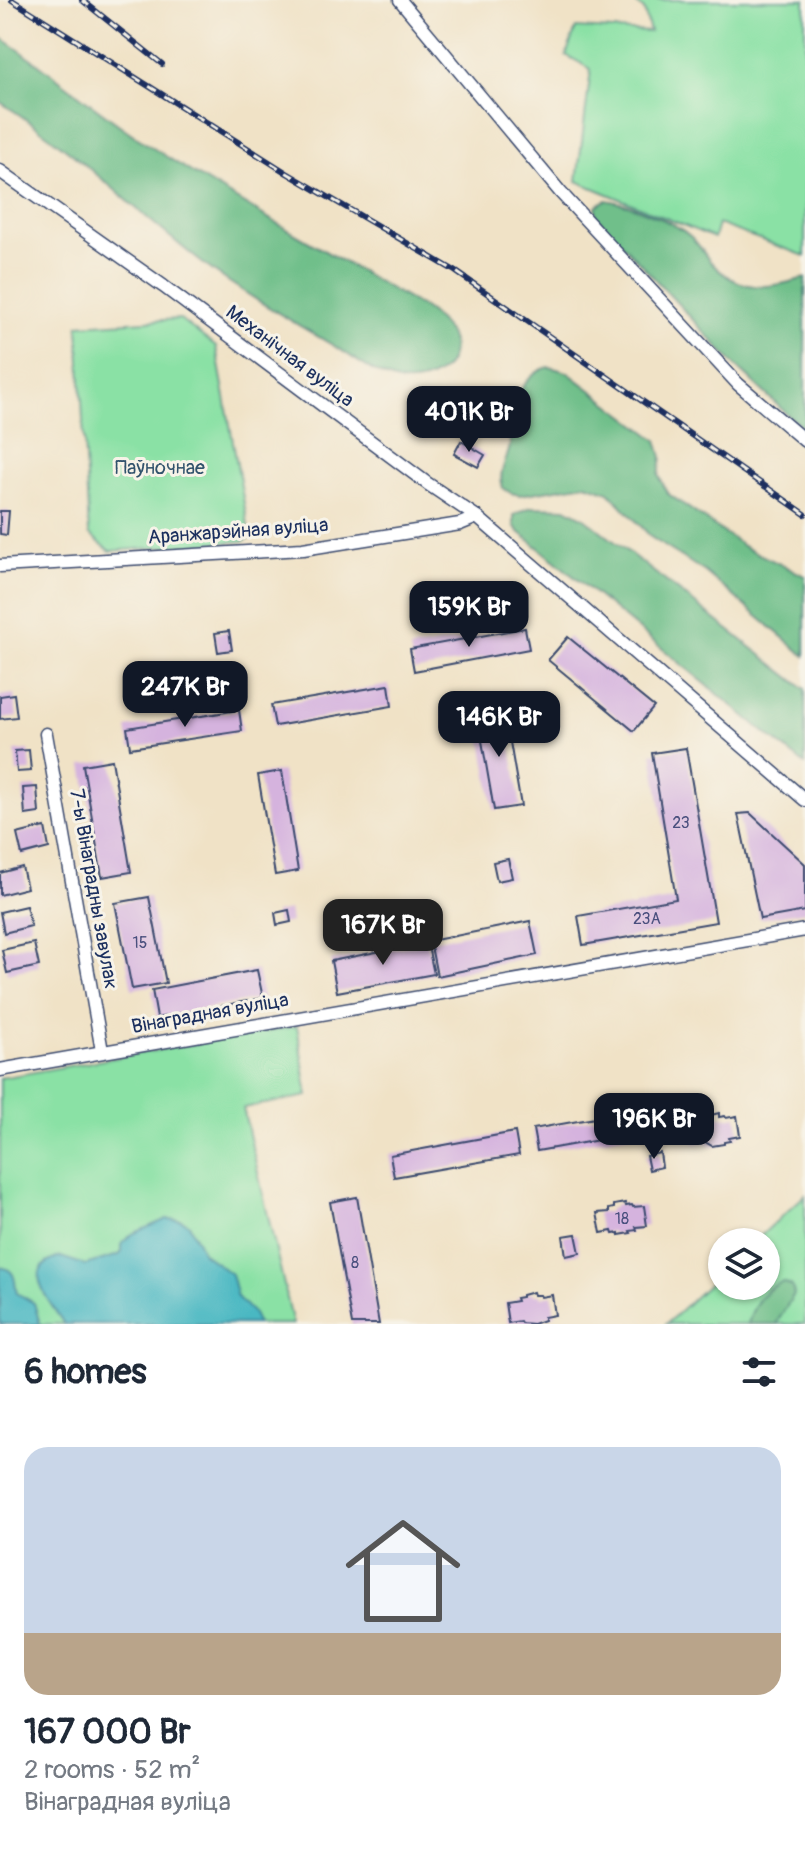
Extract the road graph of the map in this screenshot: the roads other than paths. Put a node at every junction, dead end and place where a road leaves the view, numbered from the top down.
1 (400, 0) edge
2 (0, 171) edge
3 (805, 441) edge
4 (477, 517) junction
5 (0, 566) edge
6 (46, 734) dead end
7 (805, 800) edge
8 (805, 930) edge
9 (102, 1051) junction
10 (0, 1070) edge

1 - 3 street
2 - 4 street, Механічная вуліца
4 - 5 street, Аранжарэйная вуліца
4 - 7 street, Механічная вуліца
6 - 9 street, 7-ы Вінаградны завулак
8 - 9 street, Вінаградная вуліца
9 - 10 street, Вінаградная вуліца

